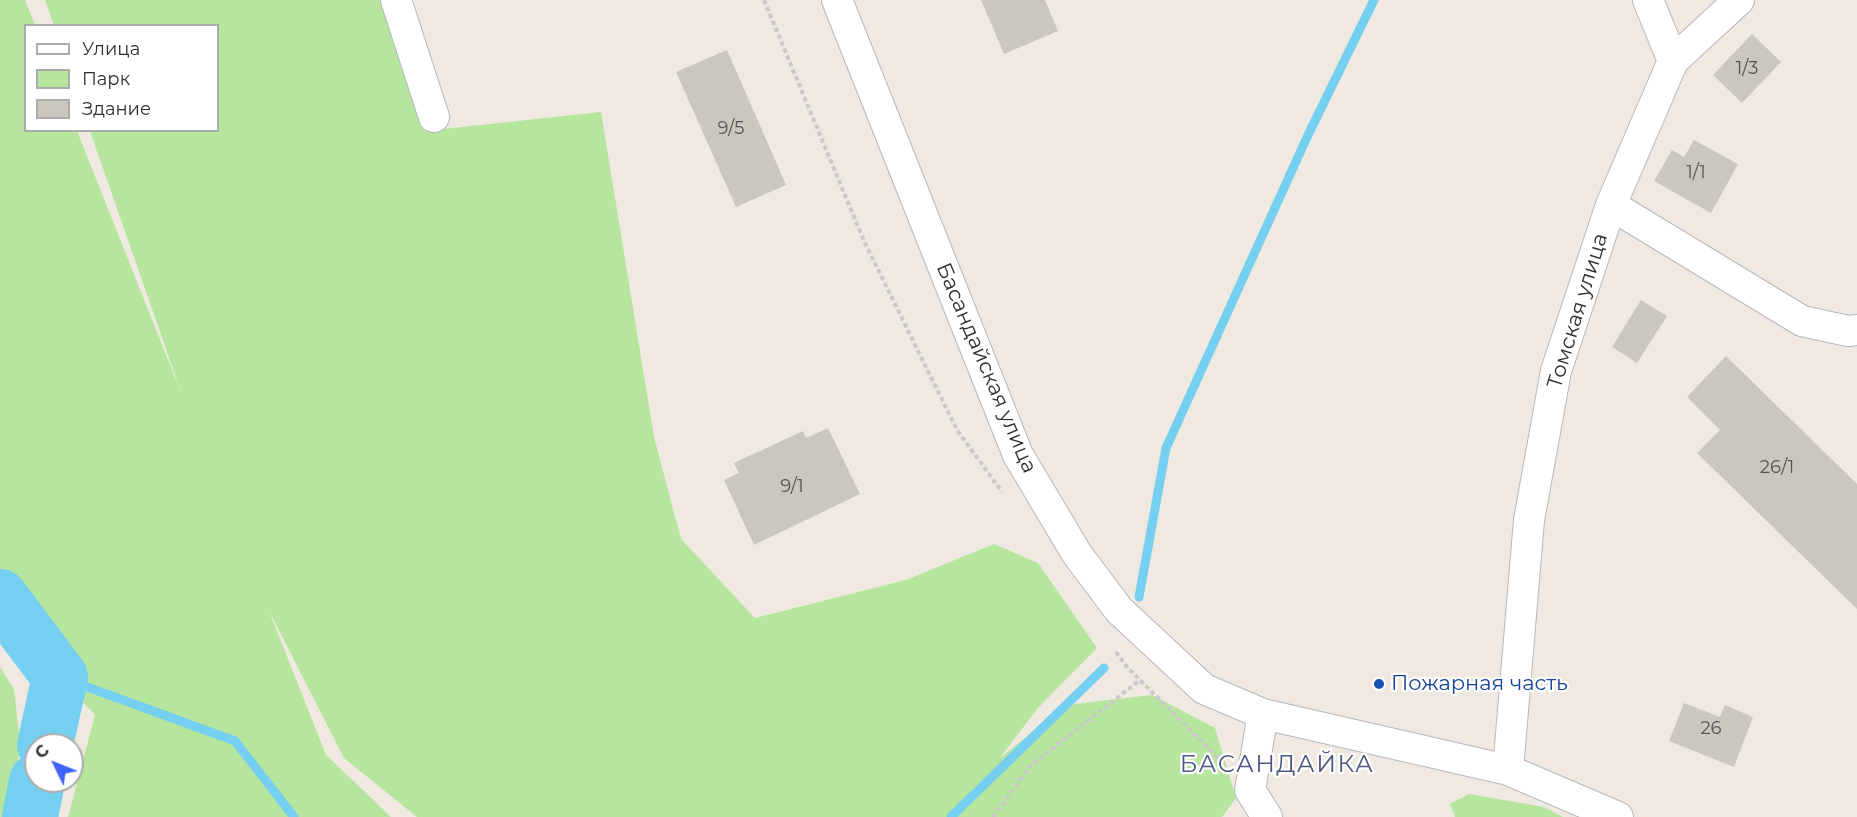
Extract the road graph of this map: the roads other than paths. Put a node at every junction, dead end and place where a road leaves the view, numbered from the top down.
1 (396, 0) edge
2 (837, 0) edge
3 (1648, 0) edge
4 (1739, 0) edge
5 (1673, 61) junction
6 (434, 117) dead end
7 (1611, 205) junction
8 (1857, 330) edge
9 (1263, 714) junction
10 (1508, 770) junction
11 (1267, 817) edge
12 (1618, 817) edge

1 - 6 street
2 - 9 street, Басандайская улица
3 - 5 street
4 - 5 street, Томская улица
5 - 7 street, Томская улица
7 - 8 street
7 - 10 street, Томская улица
9 - 10 street, Басандайская улица
9 - 11 street
10 - 12 street, Басандайская улица

